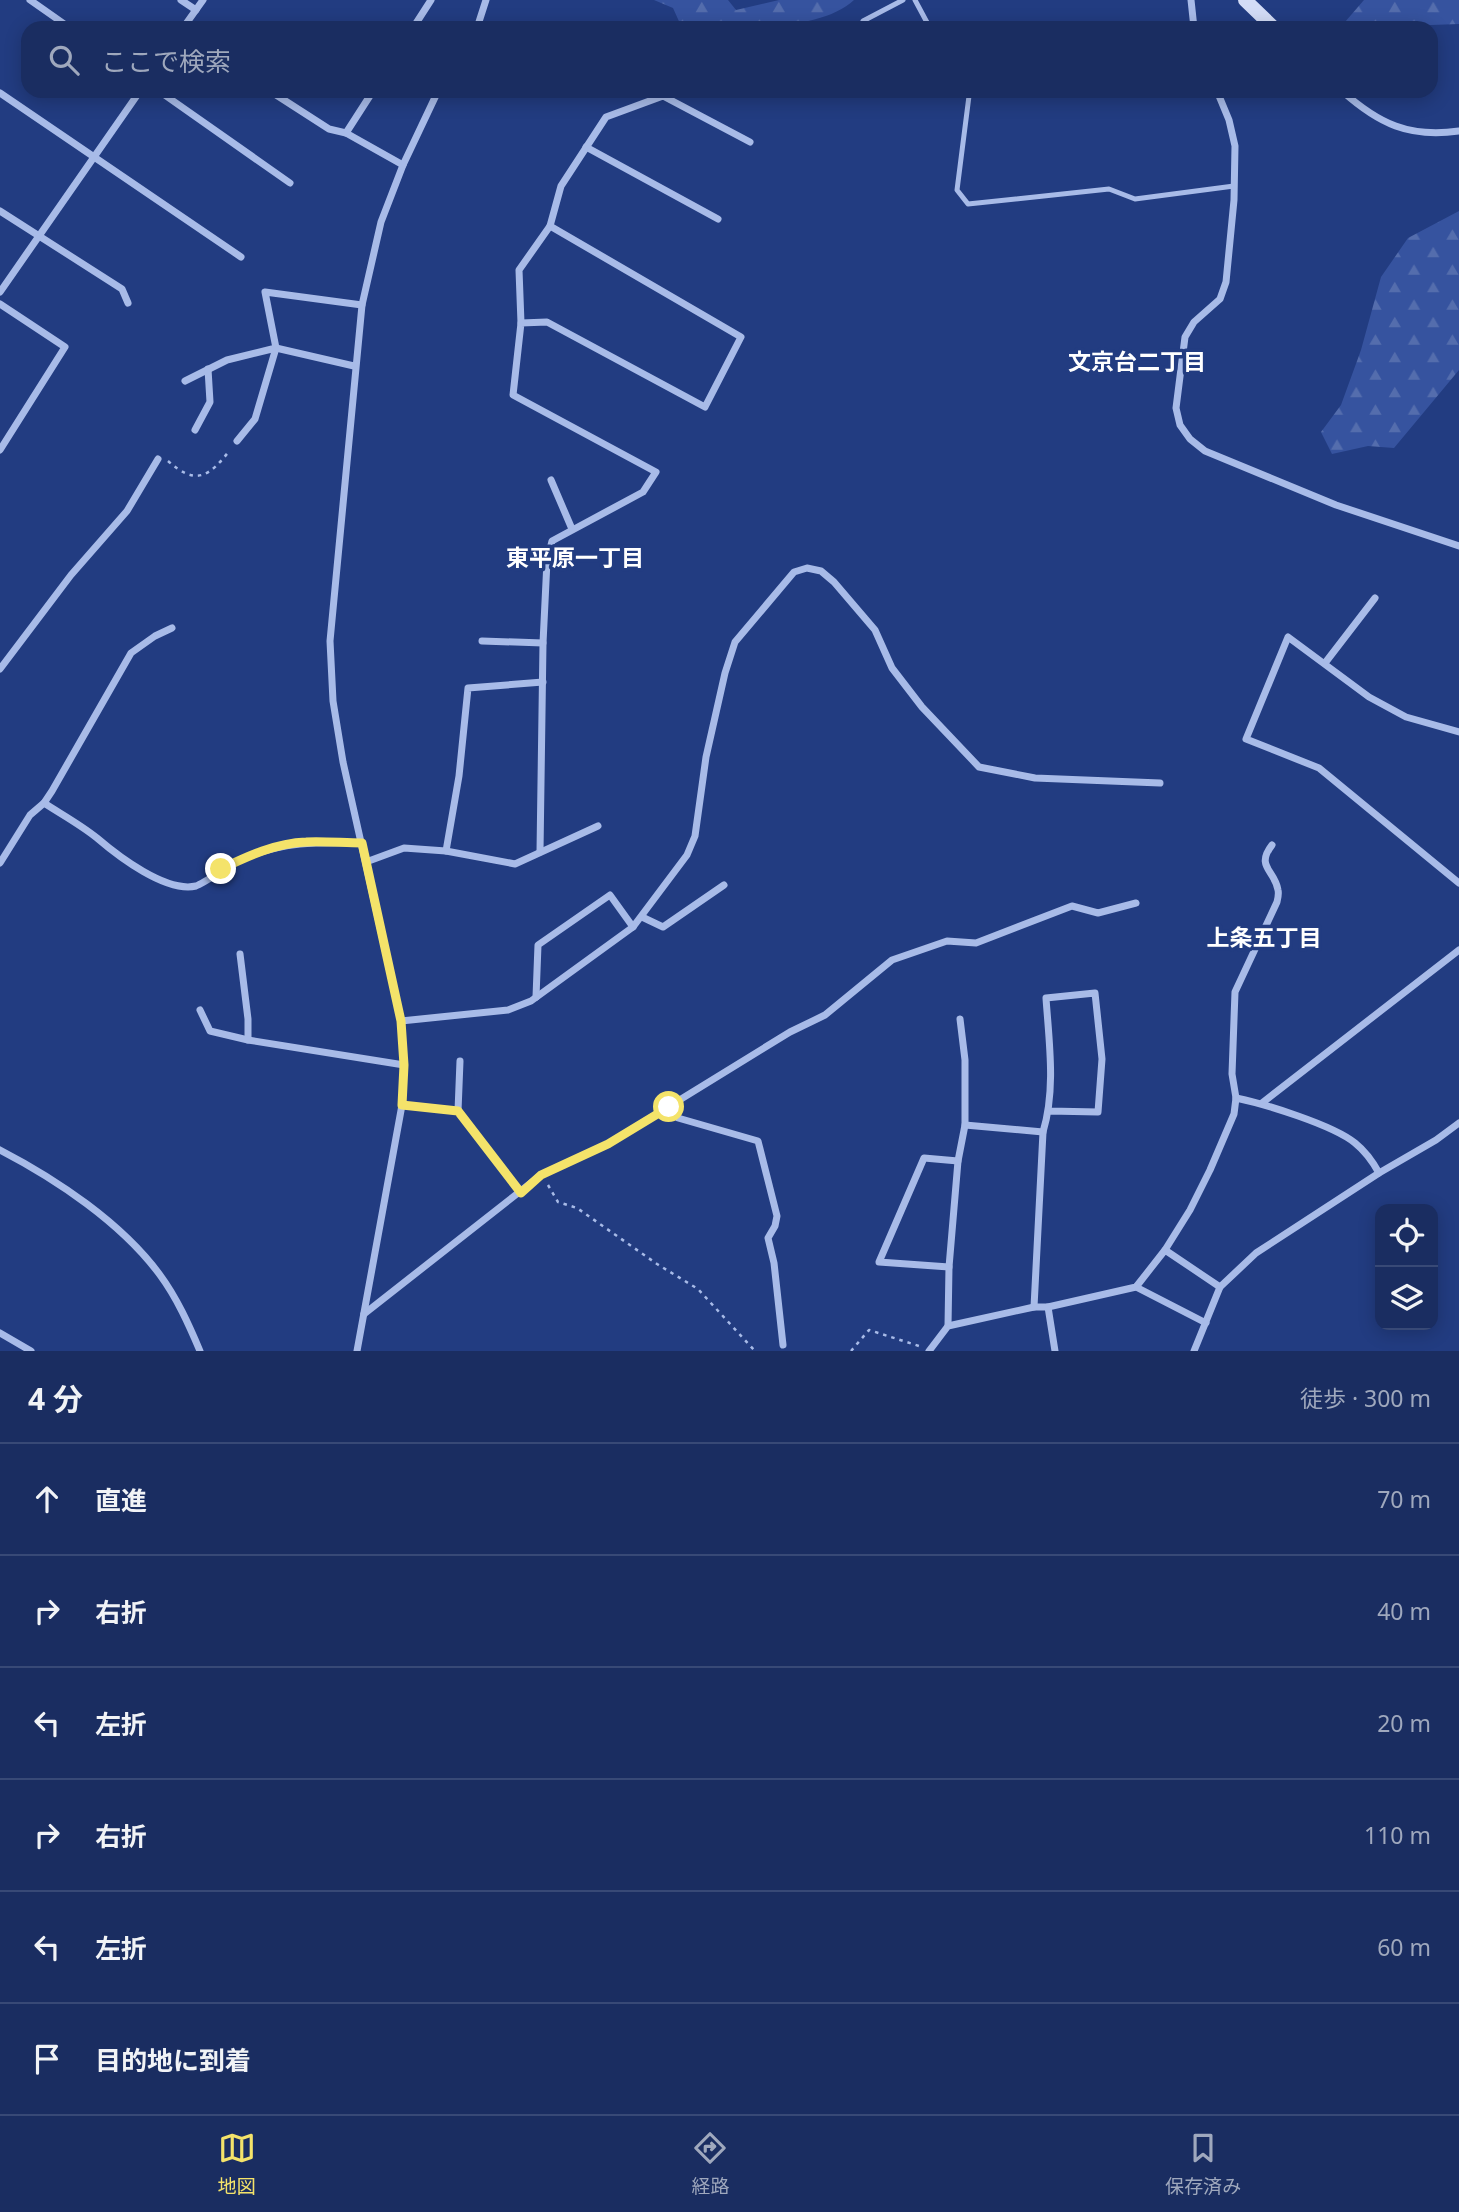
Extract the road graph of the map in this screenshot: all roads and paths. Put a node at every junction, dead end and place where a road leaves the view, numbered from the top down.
1 (30, 0) edge
2 (181, 0) edge
3 (203, 0) edge
4 (431, 0) edge
5 (486, 0) edge
6 (903, 0) edge
7 (915, 0) edge
8 (1191, 0) edge
9 (1245, 0) edge
10 (196, 10) junction
11 (60, 21) edge
12 (188, 21) edge
13 (418, 21) edge
14 (479, 21) edge
15 (863, 21) dead end
16 (926, 21) edge
17 (1193, 21) edge
18 (1267, 21) edge
19 (0, 93) edge
20 (135, 98) edge
21 (169, 98) edge
22 (281, 98) edge
23 (368, 98) edge
24 (436, 98) edge
25 (658, 98) edge
26 (667, 98) edge
27 (969, 98) edge
28 (1220, 98) edge
29 (1351, 98) edge
30 (1459, 131) edge
31 (346, 133) junction
32 (750, 142) dead end
33 (586, 147) junction
34 (95, 157) junction
35 (403, 165) junction
36 (290, 183) dead end
37 (1234, 186) junction
38 (0, 211) edge
39 (718, 219) dead end
40 (550, 226) junction
41 (39, 236) junction
42 (241, 257) dead end
43 (0, 292) edge
44 (128, 303) dead end
45 (0, 304) edge
46 (362, 305) junction
47 (521, 323) junction
48 (276, 348) junction
49 (354, 366) junction
50 (208, 369) junction
51 (185, 381) dead end
52 (195, 430) dead end
53 (237, 441) joint
54 (0, 450) edge
55 (158, 459) joint
56 (551, 480) dead end
57 (572, 528) junction
58 (1459, 547) edge
59 (1375, 598) dead end
60 (172, 628) dead end
61 (482, 641) dead end
62 (543, 643) junction
63 (1325, 663) junction
64 (0, 669) edge
65 (543, 682) junction
66 (1459, 733) edge
67 (1160, 783) dead end
68 (44, 803) junction
69 (598, 827) dead end
70 (362, 843) junction
71 (1272, 845) dead end
72 (446, 851) junction
73 (540, 852) junction
74 (366, 862) junction
75 (0, 863) edge
76 (1459, 883) edge
77 (724, 885) dead end
78 (1136, 904) dead end
79 (642, 917) junction
80 (633, 927) junction
81 (1459, 950) edge
82 (240, 954) dead end
83 (536, 997) junction
84 (200, 1010) dead end
85 (960, 1019) dead end
86 (401, 1021) junction
87 (248, 1040) junction
88 (460, 1061) dead end
89 (404, 1065) junction
90 (1236, 1098) junction
91 (1262, 1103) junction
92 (402, 1105) junction
93 (669, 1107) junction
94 (458, 1111) junction
95 (1049, 1111) junction
96 (1459, 1123) edge
97 (965, 1125) junction
98 (1043, 1132) junction
99 (0, 1150) edge
100 (958, 1161) junction
101 (1379, 1173) junction
102 (541, 1175) junction
103 (521, 1193) junction
104 (1165, 1250) junction
105 (949, 1267) junction
106 (1136, 1287) junction
107 (1220, 1287) junction
108 (1034, 1307) junction
109 (1048, 1307) junction
110 (364, 1314) junction
111 (1206, 1323) junction
112 (948, 1326) junction
113 (0, 1333) edge
114 (783, 1345) dead end
115 (929, 1350) edge
116 (31, 1351) edge
117 (200, 1351) edge
118 (357, 1351) edge
119 (755, 1351) edge
120 (851, 1351) edge
121 (1055, 1351) edge
122 (1194, 1351) edge

1 - 11 street
2 - 10 street
3 - 10 street
4 - 13 street
5 - 14 street
6 - 15 lane
7 - 16 lane
8 - 17 street
9 - 18 street
10 - 12 street
19 - 34 street
20 - 34 street
21 - 36 street
22 - 31 street
23 - 31 street
24 - 35 street
25 - 33 street
26 - 32 street
27 - 37 lane
28 - 37 street
29 - 30 street
31 - 35 street
33 - 39 street
33 - 40 street
34 - 41 street
34 - 42 street
35 - 46 street
37 - 58 street
38 - 41 street
40 - 47 street
40 - 47 street
41 - 43 street
41 - 44 street
45 - 54 street
46 - 48 street
46 - 49 street
47 - 57 street
48 - 49 street
48 - 50 street
48 - 53 street
49 - 70 street
50 - 51 street
50 - 52 street
53 - 55 path
55 - 64 street
56 - 57 street
57 - 62 street
59 - 63 street
60 - 68 street
61 - 62 street
62 - 65 street
63 - 66 street
63 - 76 street
65 - 72 street
65 - 73 street
67 - 79 street
68 - 70 street
68 - 75 street
69 - 73 street
70 - 74 street
71 - 90 street
72 - 73 street
72 - 74 street
74 - 86 street
77 - 79 street
78 - 93 street
79 - 80 street
80 - 83 street
80 - 83 street
81 - 91 street
82 - 87 street
83 - 86 street
84 - 87 street
85 - 97 street
86 - 89 street
87 - 89 street
88 - 94 street
89 - 92 street
90 - 91 street
90 - 104 street
91 - 101 street
92 - 94 street
92 - 110 street
93 - 102 street
93 - 114 street
94 - 103 street
95 - 95 street
95 - 98 street
96 - 101 street
97 - 98 street
97 - 100 street
98 - 108 street
99 - 117 street
100 - 105 street
100 - 105 street
101 - 107 street
102 - 103 street
102 - 119 path
103 - 110 street
104 - 106 street
104 - 107 street
105 - 112 street
106 - 109 street
106 - 111 street
107 - 111 street
108 - 109 street
108 - 112 street
109 - 121 street
110 - 118 street
111 - 122 street
112 - 115 street
113 - 116 street
115 - 120 path

